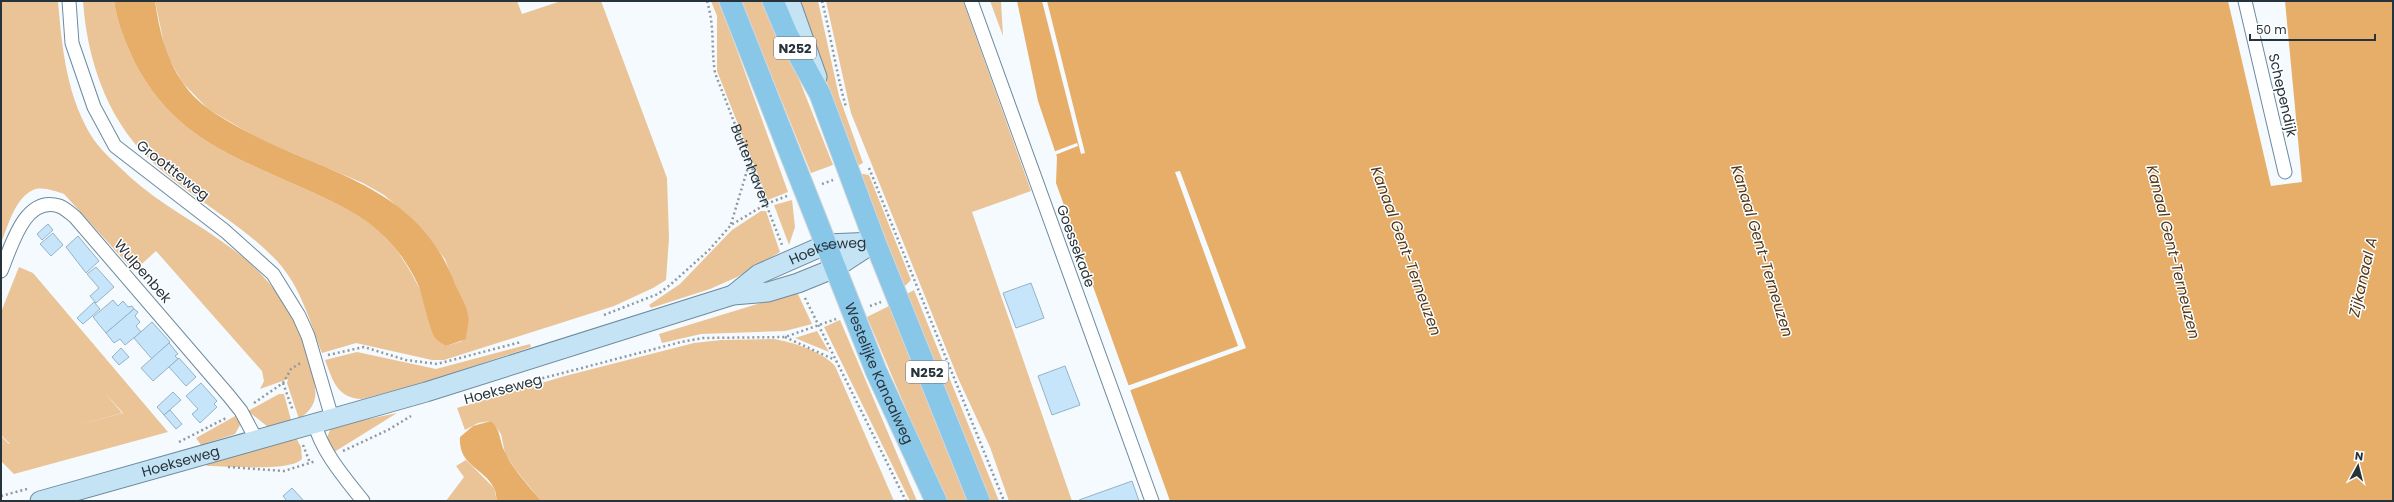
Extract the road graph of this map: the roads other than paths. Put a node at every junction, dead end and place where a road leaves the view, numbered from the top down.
1 (69, 1) edge
2 (730, 1) edge
3 (773, 1) edge
4 (790, 1) edge
5 (971, 1) edge
6 (2245, 1) edge
7 (820, 94) junction
8 (2284, 172) dead end
9 (875, 242) junction
10 (826, 244) junction
11 (835, 268) junction
12 (1, 271) edge
13 (732, 295) junction
14 (323, 420) junction
15 (256, 439) junction
16 (40, 501) edge
17 (363, 501) edge
18 (936, 501) edge
19 (979, 501) edge
20 (1152, 501) edge

1 - 14 street, Groottteweg
2 - 10 main road, N252
3 - 7 main road, N252
4 - 7 main road, N252
5 - 20 street, Goessekade
6 - 8 street, Schependijk
7 - 9 main road, N252
9 - 10 main road, Hoekseweg
9 - 11 main road, Hoekseweg
9 - 19 main road, N252
10 - 11 main road, Westelijke Kanaalweg / N252
10 - 13 main road, Hoekseweg
11 - 13 main road, Hoekseweg
11 - 18 main road, Westelijke Kanaalweg / N252
12 - 15 street, Wulpenbek
13 - 14 main road, Hoekseweg
14 - 15 main road, Hoekseweg
14 - 17 street
15 - 16 main road, Hoekseweg

